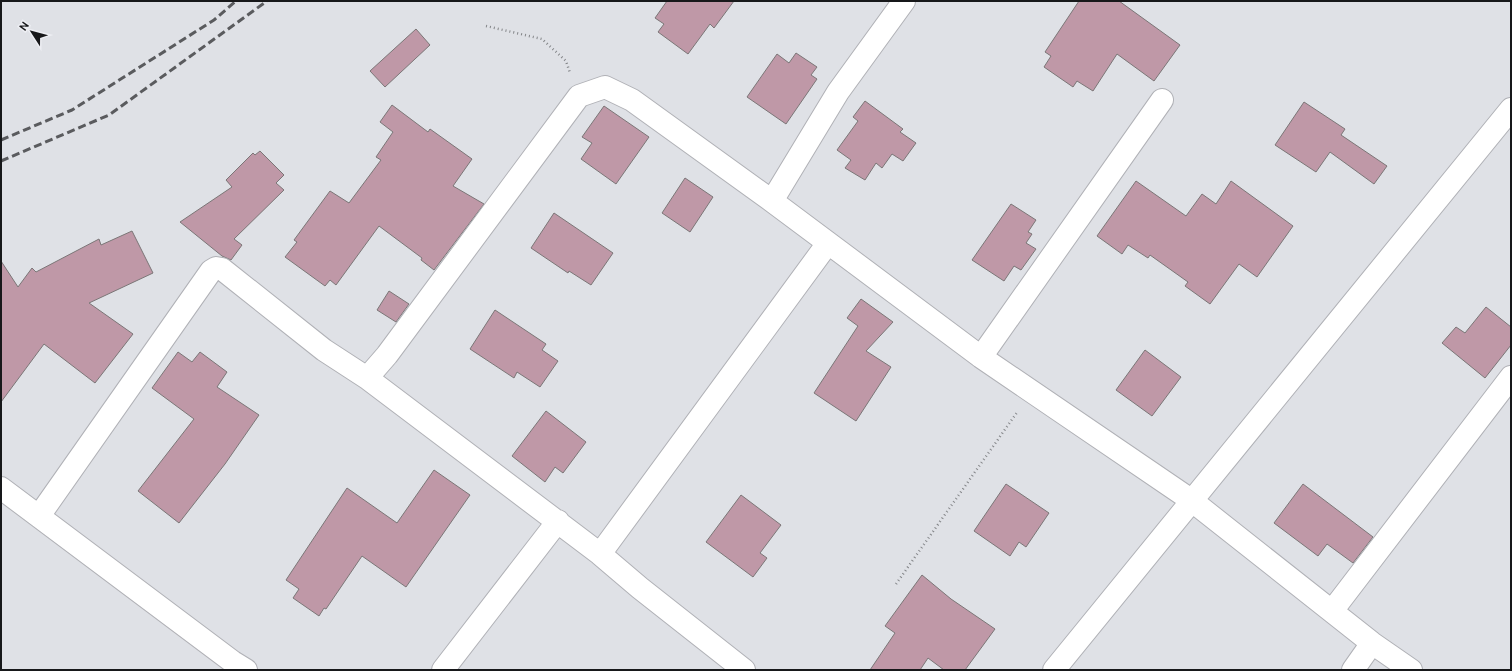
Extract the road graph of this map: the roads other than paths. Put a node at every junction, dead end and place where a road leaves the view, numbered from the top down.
1 (904, 1) edge
2 (1162, 100) dead end
3 (1511, 109) edge
4 (772, 201) junction
5 (828, 243) junction
6 (981, 357) junction
7 (1511, 377) edge
8 (367, 378) junction
9 (1, 488) edge
10 (1191, 500) junction
11 (39, 516) junction
12 (558, 522) junction
13 (600, 554) junction
14 (1332, 611) junction
15 (1372, 643) junction
16 (246, 670) edge
17 (443, 670) edge
18 (744, 670) edge
19 (1054, 670) edge
20 (1353, 670) edge
21 (1411, 670) edge

1 - 4 street
2 - 6 street
3 - 10 street
4 - 5 street
4 - 8 street
5 - 6 street
5 - 13 street
6 - 10 street
7 - 14 street
8 - 11 street
8 - 12 street
9 - 11 street
10 - 14 street
10 - 19 street
11 - 16 street
12 - 13 street
12 - 17 street
13 - 18 street
14 - 15 street
15 - 20 street
15 - 21 street

